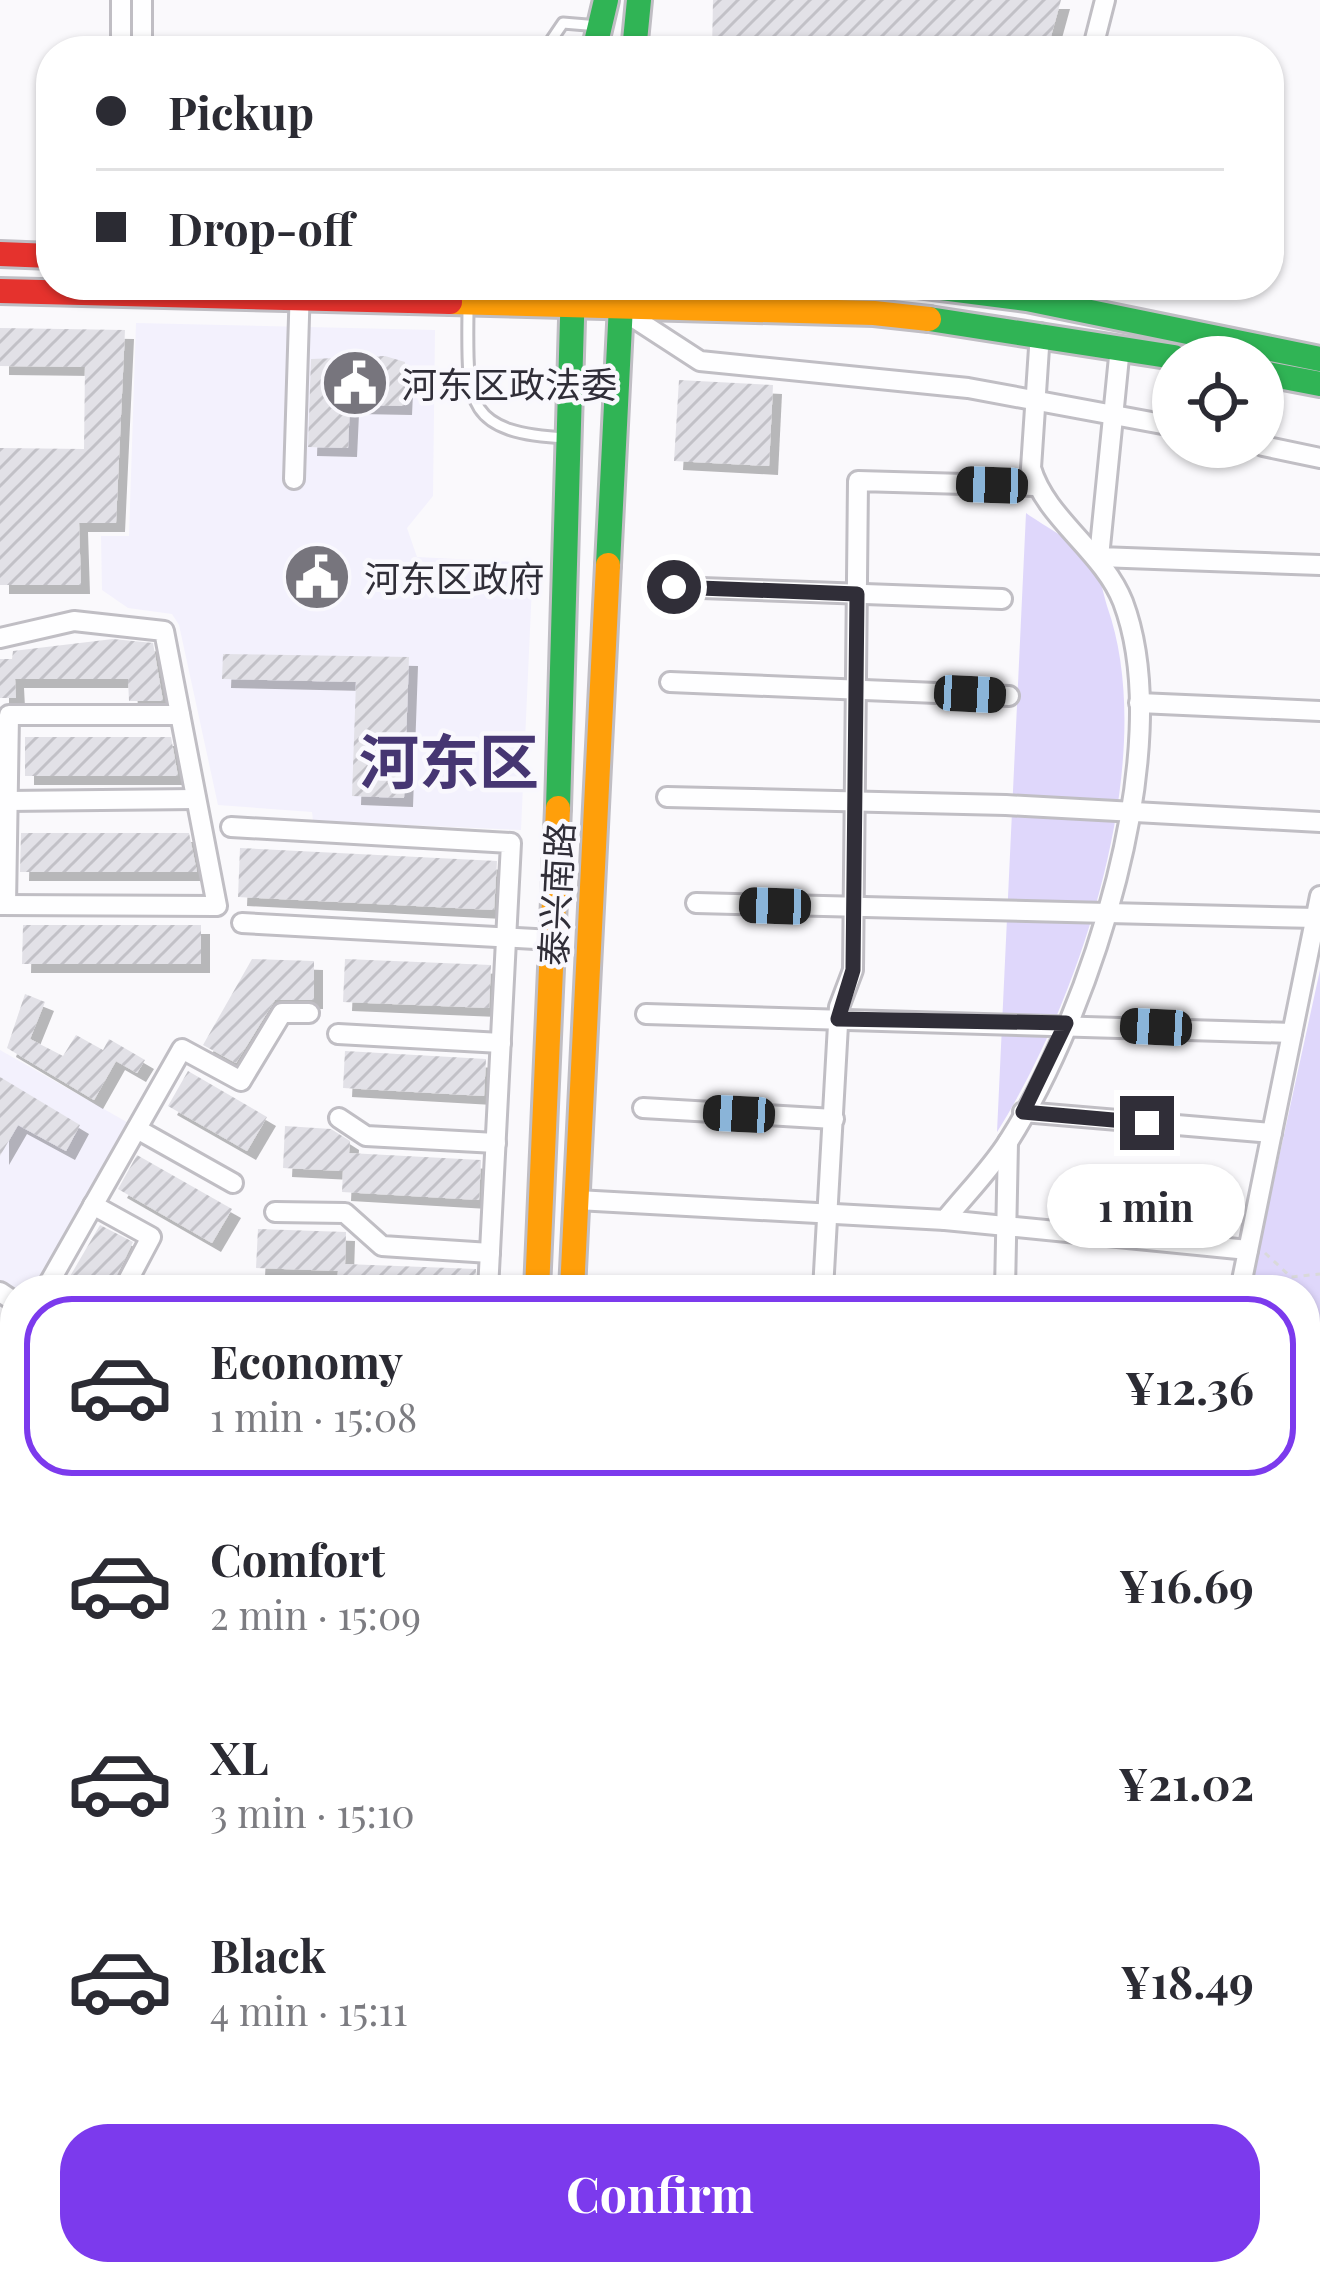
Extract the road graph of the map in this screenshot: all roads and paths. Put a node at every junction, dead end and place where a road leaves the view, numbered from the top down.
1 (122, 0) edge
2 (142, 0) edge
3 (606, 0) edge
4 (639, 0) edge
5 (1106, 0) edge
6 (122, 36) edge
7 (142, 36) edge
8 (554, 36) edge
9 (591, 36) edge
10 (598, 36) edge
11 (635, 36) edge
12 (1096, 36) edge
13 (0, 254) edge
14 (36, 255) edge
15 (0, 291) edge
16 (36, 291) edge
17 (300, 300) edge
18 (419, 300) edge
19 (508, 300) edge
20 (574, 300) edge
21 (621, 300) edge
22 (630, 300) edge
23 (654, 300) edge
24 (1064, 300) edge
25 (479, 304) junction
26 (1040, 333) junction
27 (1120, 347) junction
28 (1152, 353) edge
29 (1320, 359) edge
30 (1284, 377) edge
31 (1320, 384) edge
32 (1036, 400) junction
33 (1113, 412) junction
34 (1152, 421) edge
35 (569, 438) junction
36 (1284, 450) edge
37 (1320, 458) edge
38 (294, 479) dead end
39 (1036, 486) junction
40 (1099, 557) junction
41 (1320, 565) edge
42 (674, 587) dead end
43 (857, 594) junction
44 (1002, 599) dead end
45 (0, 638) edge
46 (670, 682) dead end
47 (856, 689) junction
48 (1009, 696) dead end
49 (1139, 703) junction
50 (1320, 711) edge
51 (180, 715) junction
52 (667, 797) dead end
53 (196, 799) junction
54 (8, 801) junction
55 (855, 802) junction
56 (1130, 813) junction
57 (1320, 822) edge
58 (231, 827) dead end
59 (1320, 896) edge
60 (695, 903) dead end
61 (3, 905) edge
62 (854, 909) junction
63 (1108, 914) junction
64 (1316, 918) junction
65 (242, 923) dead end
66 (506, 938) junction
67 (553, 940) junction
68 (309, 1013) dead end
69 (646, 1014) dead end
70 (838, 1019) junction
71 (1066, 1023) junction
72 (1292, 1033) junction
73 (338, 1034) dead end
74 (501, 1043) junction
75 (644, 1108) dead end
76 (1023, 1112) junction
77 (339, 1118) dead end
78 (834, 1119) junction
79 (137, 1129) junction
80 (1272, 1133) junction
81 (1008, 1142) junction
82 (496, 1143) junction
83 (233, 1184) dead end
84 (577, 1200) junction
85 (94, 1205) junction
86 (275, 1212) dead end
87 (829, 1213) junction
88 (945, 1220) junction
89 (1006, 1229) junction
90 (1253, 1249) junction
91 (490, 1253) junction
92 (54, 1275) edge
93 (131, 1275) edge
94 (489, 1275) edge
95 (538, 1275) edge
96 (573, 1275) edge
97 (824, 1275) edge
98 (1005, 1275) edge
99 (1245, 1275) edge
100 (1288, 1275) edge

1 - 6 street
2 - 7 street
3 - 10 main road
4 - 11 main road
5 - 12 street
8 - 9 lane
13 - 14 main road
15 - 16 main road
17 - 38 street
18 - 25 main road
19 - 25 main road
20 - 35 main road, 泰兴南路
21 - 84 main road, 泰兴南路
22 - 32 street
23 - 26 main road
24 - 29 main road
25 - 35 lane
26 - 27 main road
26 - 32 street
27 - 28 main road
27 - 33 street
30 - 31 main road
32 - 33 street
32 - 39 street
33 - 34 street
33 - 40 street
35 - 67 main road, 泰兴南路
36 - 37 street
39 - 40 street
39 - 43 street
40 - 41 street
40 - 49 street
42 - 43 street
43 - 44 street
43 - 47 street
45 - 51 street
46 - 47 street
47 - 48 street
47 - 55 street
49 - 50 street
49 - 56 street
51 - 53 street
51 - 54 street
52 - 55 street
53 - 54 street
53 - 61 street
54 - 61 street
55 - 56 street
55 - 62 street
56 - 57 street
56 - 63 street
58 - 66 street
59 - 64 street
60 - 62 street
62 - 63 street
62 - 70 street
63 - 64 street
63 - 71 street
64 - 72 street
65 - 66 street
66 - 67 street
66 - 74 street
67 - 95 main road, 泰兴南路
68 - 79 street
69 - 70 street
70 - 71 street
70 - 78 street
71 - 72 street
71 - 76 street
72 - 80 street
73 - 74 street
74 - 82 street
75 - 78 street
76 - 80 street
76 - 81 street
77 - 82 street
78 - 87 street
79 - 83 street
79 - 85 street
80 - 90 street
81 - 88 street
81 - 89 street
82 - 91 street
84 - 87 street
84 - 96 main road, 泰兴南路
85 - 92 street
85 - 93 street
86 - 91 street
87 - 88 street
87 - 97 street
88 - 89 street
89 - 90 street
89 - 98 street
90 - 99 street
90 - 100 path
91 - 94 street

